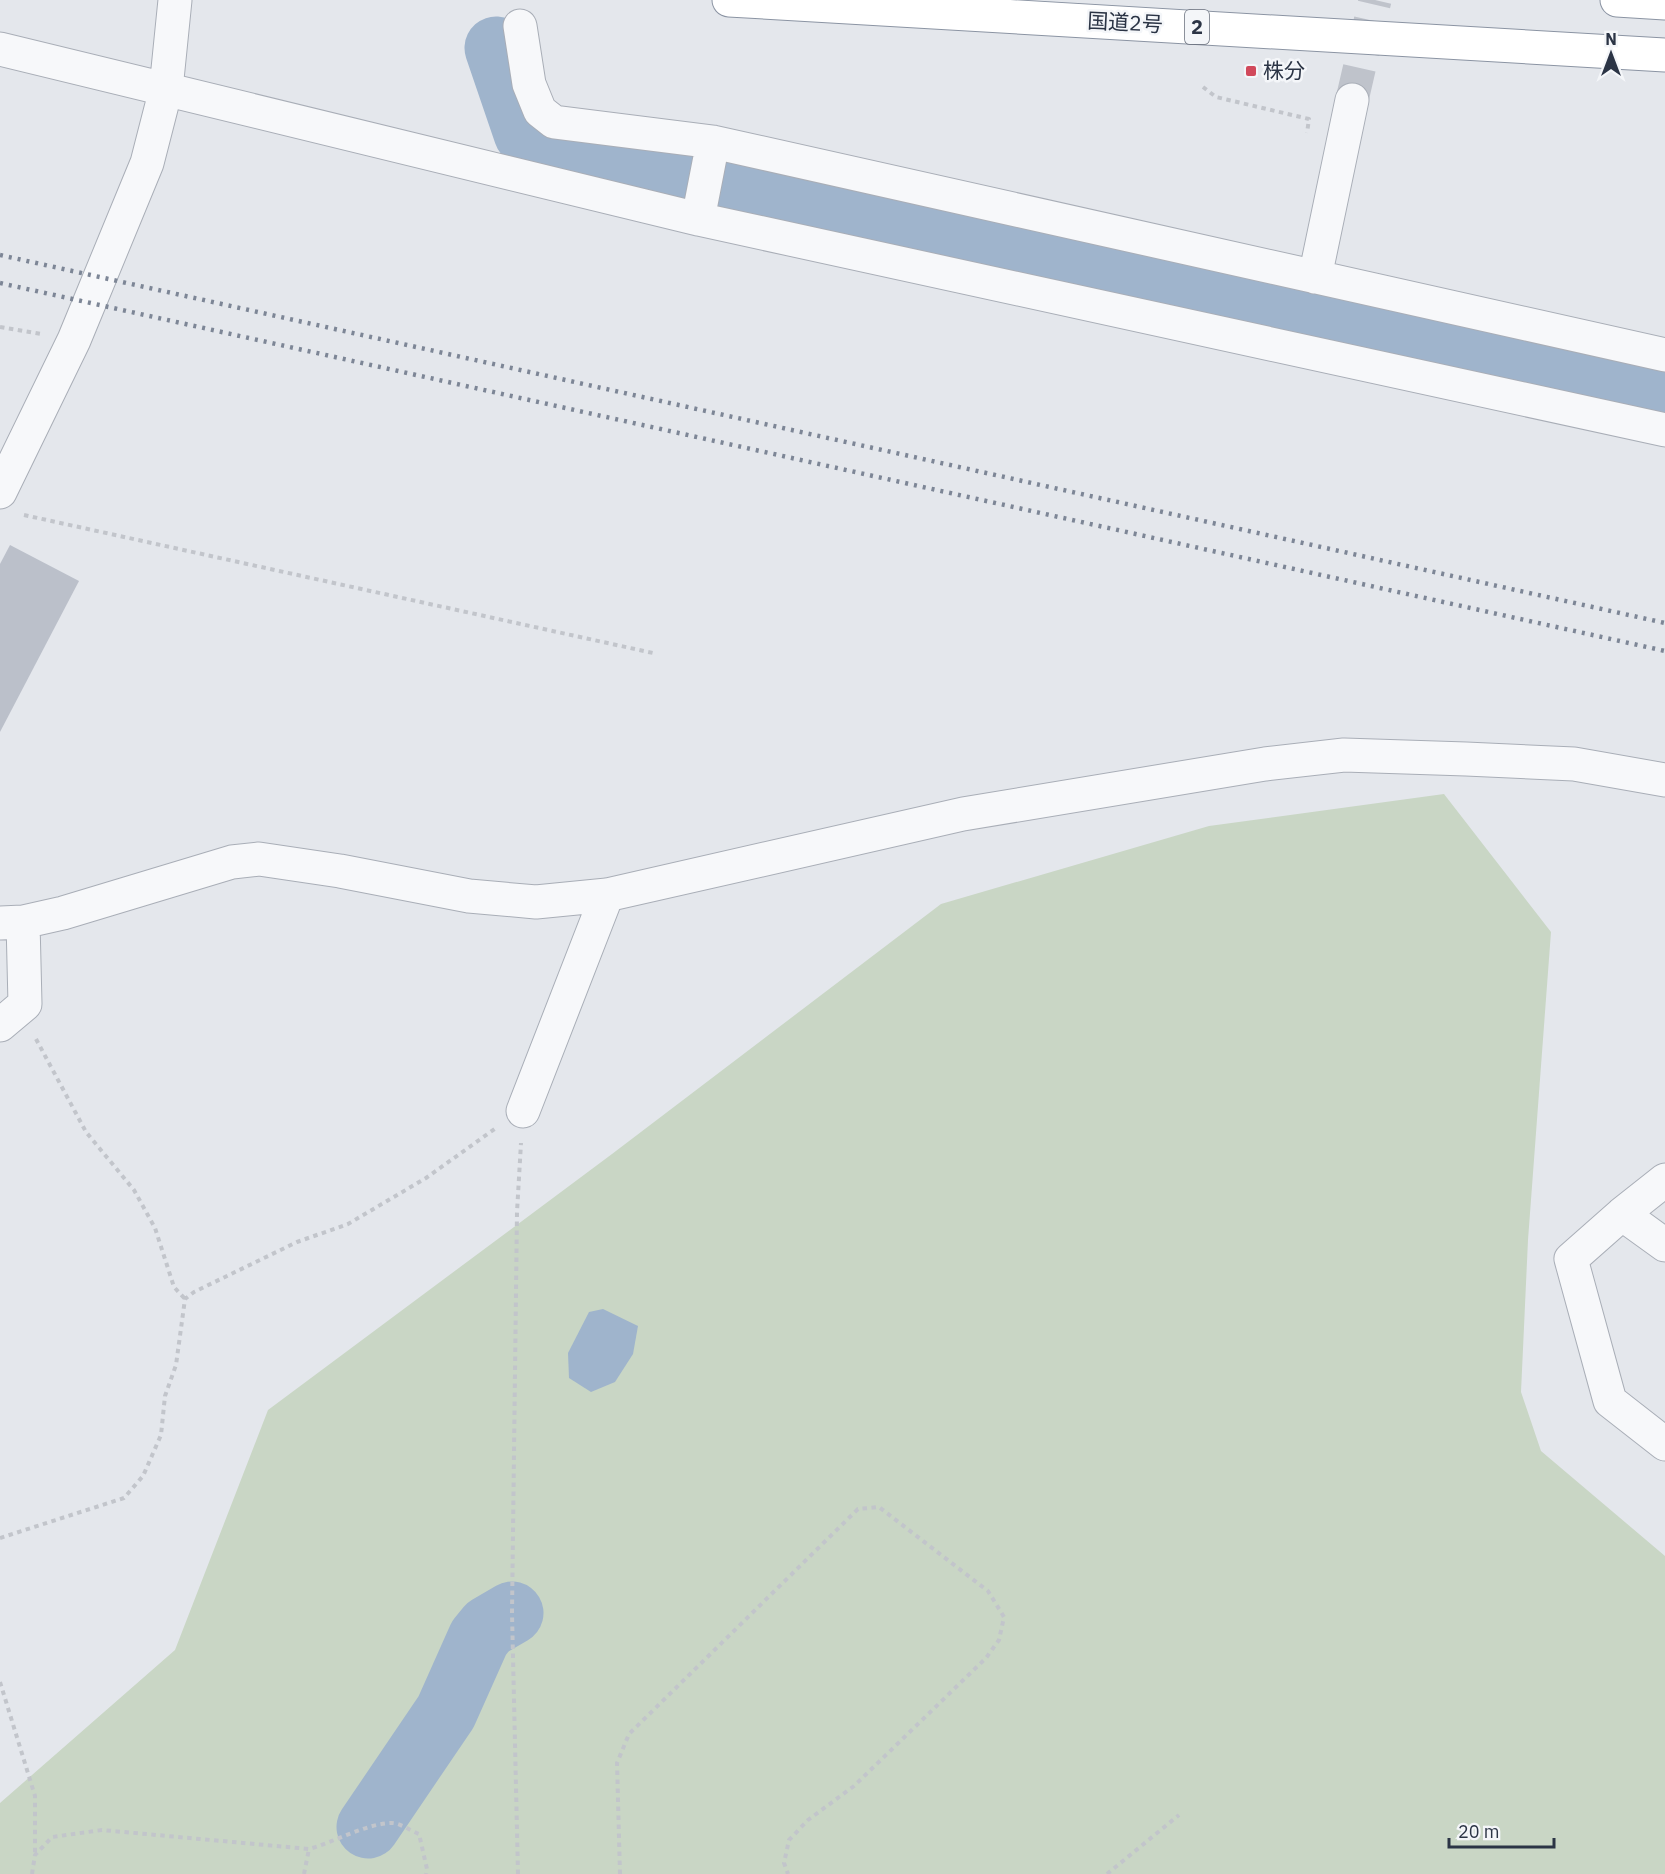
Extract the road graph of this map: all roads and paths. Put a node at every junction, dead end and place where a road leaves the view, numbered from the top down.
1 (176, 0) edge
2 (729, 0) edge
3 (1617, 0) edge
4 (1665, 3) edge
5 (520, 26) dead end
6 (0, 49) edge
7 (1665, 55) edge
8 (1203, 87) dead end
9 (166, 89) junction
10 (1352, 100) tunnel mouth
11 (1305, 142) dead end
12 (712, 146) junction
13 (699, 213) junction
14 (1315, 277) junction
15 (1665, 355) edge
16 (1665, 430) edge
17 (0, 492) edge
18 (23, 515) dead end
19 (653, 653) dead end
20 (1665, 780) edge
21 (607, 895) junction
22 (11, 922) edge
23 (25, 1004) junction
24 (0, 1024) edge
25 (523, 1111) junction
26 (1665, 1180) edge
27 (1622, 1214) junction
28 (1665, 1245) edge
29 (185, 1299) junction
30 (1665, 1444) edge
31 (0, 1538) edge
32 (0, 1682) edge
33 (1179, 1815) dead end
34 (309, 1849) junction
35 (35, 1855) junction
36 (32, 1874) edge
37 (304, 1874) edge
38 (426, 1874) edge
39 (518, 1874) edge
40 (620, 1874) edge
41 (788, 1874) edge
42 (1107, 1874) edge

1 - 9 street
2 - 7 highway, 国道2号 / 2
3 - 4 highway
5 - 12 street
6 - 9 street
8 - 11 path
9 - 13 street
9 - 17 street
10 - 14 street
12 - 13 street
12 - 14 street
13 - 16 street
14 - 15 street
18 - 19 path
20 - 21 street
21 - 22 street
21 - 25 street
22 - 23 street
23 - 24 street
23 - 29 path
25 - 29 path
25 - 39 path
26 - 27 street
27 - 28 street
27 - 30 street
29 - 31 path
32 - 35 path
33 - 42 path
34 - 35 path
34 - 37 path
34 - 38 path
35 - 36 path
40 - 41 path

